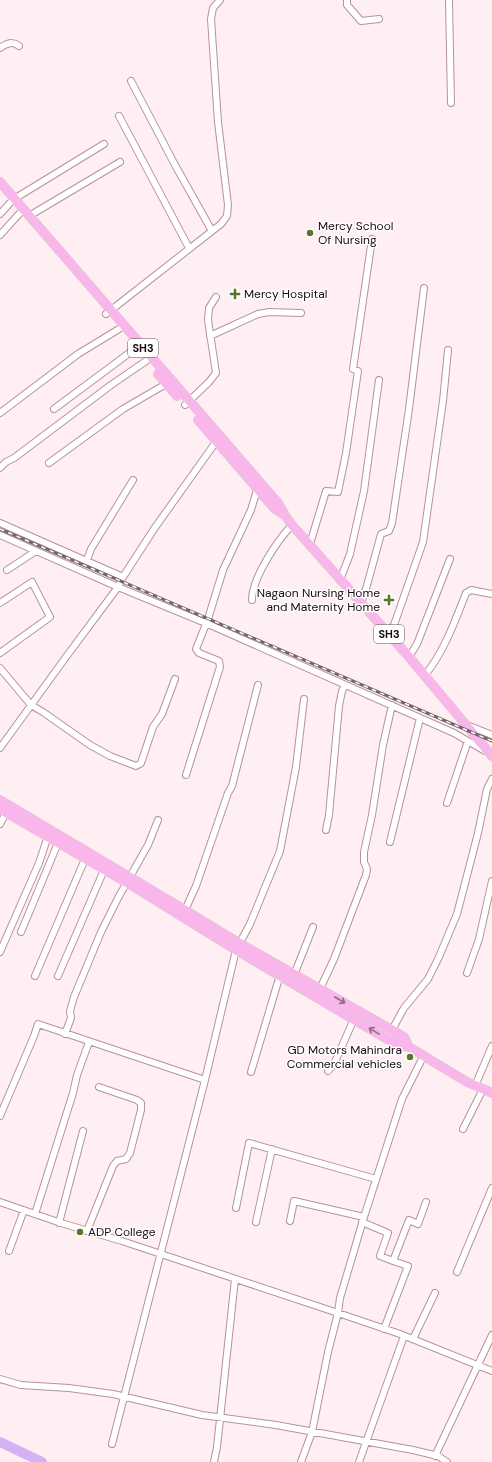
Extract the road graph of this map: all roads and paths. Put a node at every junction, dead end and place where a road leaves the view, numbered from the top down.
1 (220, 0) edge
2 (347, 0) edge
3 (449, 0) edge
4 (379, 19) dead end
5 (19, 46) dead end
6 (0, 48) edge
7 (132, 81) dead end
8 (451, 103) dead end
9 (119, 116) dead end
10 (104, 144) dead end
11 (120, 162) dead end
12 (0, 182) edge
13 (0, 191) edge
14 (12, 201) junction
15 (0, 214) edge
16 (19, 214) junction
17 (29, 216) junction
18 (212, 231) junction
19 (0, 235) edge
20 (372, 239) dead end
21 (189, 248) junction
22 (424, 288) dead end
23 (216, 296) dead end
24 (108, 312) junction
25 (301, 313) dead end
26 (119, 329) junction
27 (210, 336) junction
28 (136, 348) junction
29 (448, 350) dead end
30 (146, 361) junction
31 (379, 380) dead end
32 (166, 384) junction
33 (186, 402) junction
34 (54, 409) dead end
35 (0, 413) edge
36 (218, 439) junction
37 (49, 463) dead end
38 (0, 468) edge
39 (133, 480) dead end
40 (257, 490) junction
41 (284, 515) junction
42 (0, 523) edge
43 (292, 525) junction
44 (0, 535) edge
45 (7, 538) junction
46 (0, 542) edge
47 (310, 544) junction
48 (36, 551) junction
49 (87, 560) junction
50 (450, 560) dead end
51 (7, 570) dead end
52 (123, 576) junction
53 (340, 580) junction
54 (118, 587) junction
55 (492, 594) edge
56 (252, 600) dead end
57 (0, 603) edge
58 (361, 603) junction
59 (206, 623) junction
60 (388, 633) junction
61 (0, 653) edge
62 (409, 656) junction
63 (0, 668) edge
64 (425, 675) junction
65 (175, 679) dead end
66 (258, 685) dead end
67 (345, 685) junction
68 (304, 700) dead end
69 (31, 705) junction
70 (392, 705) junction
71 (420, 718) junction
72 (467, 725) junction
73 (492, 735) edge
74 (468, 741) junction
75 (0, 748) edge
76 (491, 755) edge
77 (186, 775) dead end
78 (492, 779) edge
79 (0, 800) edge
80 (448, 803) dead end
81 (3, 811) edge
82 (158, 820) dead end
83 (0, 824) edge
84 (326, 830) dead end
85 (48, 836) junction
86 (390, 842) dead end
87 (58, 843) junction
88 (85, 859) junction
89 (104, 870) junction
90 (128, 880) junction
91 (492, 881) edge
92 (185, 910) junction
93 (313, 927) dead end
94 (21, 932) dead end
95 (237, 947) junction
96 (0, 952) edge
97 (467, 973) dead end
98 (280, 975) junction
99 (294, 975) junction
100 (34, 976) dead end
101 (58, 976) dead end
102 (319, 992) junction
103 (354, 1019) junction
104 (392, 1030) junction
105 (65, 1034) junction
106 (89, 1042) junction
107 (492, 1046) edge
108 (409, 1047) junction
109 (424, 1055) junction
110 (328, 1071) dead end
111 (251, 1072) dead end
112 (205, 1080) junction
113 (99, 1087) dead end
114 (479, 1088) junction
115 (492, 1093) edge
116 (0, 1116) edge
117 (463, 1129) dead end
118 (83, 1131) dead end
119 (272, 1149) junction
120 (376, 1179) junction
121 (492, 1188) edge
122 (0, 1202) edge
123 (426, 1202) dead end
124 (236, 1208) dead end
125 (24, 1210) junction
126 (35, 1214) junction
127 (363, 1219) junction
128 (290, 1221) dead end
129 (256, 1222) dead end
130 (59, 1223) junction
131 (87, 1231) junction
132 (9, 1251) dead end
133 (161, 1255) junction
134 (393, 1261) junction
135 (457, 1272) dead end
136 (235, 1279) junction
137 (435, 1293) dead end
138 (338, 1313) junction
139 (384, 1329) junction
140 (492, 1335) edge
141 (404, 1336) junction
142 (413, 1339) junction
143 (478, 1365) junction
144 (492, 1371) edge
145 (0, 1379) edge
146 (124, 1397) junction
147 (219, 1418) junction
148 (312, 1432) junction
149 (367, 1442) junction
150 (112, 1444) dead end
151 (435, 1456) junction
152 (214, 1462) edge
153 (301, 1462) edge
154 (359, 1462) edge
155 (447, 1462) edge

1 - 18 street
2 - 4 street
3 - 8 street
5 - 6 street
7 - 18 street
9 - 21 street
10 - 14 street
11 - 17 street
12 - 14 main road, SH3
13 - 14 main road, SH3
14 - 15 street
14 - 16 main road, SH3
14 - 17 main road, SH3
16 - 19 street
16 - 24 main road, SH3
17 - 24 main road, SH3
18 - 21 street
20 - 47 street
21 - 24 street
22 - 58 street
23 - 27 street
24 - 26 main road, SH3
24 - 33 main road, SH3
25 - 27 street
26 - 28 main road, SH3
26 - 35 street
27 - 33 street
28 - 30 main road, SH3
28 - 34 street
29 - 60 street
30 - 32 main road, SH3
30 - 38 street
31 - 53 street
32 - 33 main road, SH3
32 - 37 street
33 - 36 main road, SH3
36 - 40 main road, SH3
36 - 41 main road, SH3
36 - 52 street
39 - 49 street
40 - 41 main road, SH3
40 - 59 street
41 - 43 main road, SH3
42 - 49 street
43 - 47 main road, SH3
43 - 56 street
44 - 45 street
45 - 46 street
45 - 48 street
47 - 53 main road, SH3
48 - 51 street
48 - 54 street
49 - 52 street
50 - 62 street
52 - 54 street
53 - 58 main road, SH3
54 - 59 street
54 - 69 street
55 - 64 street
57 - 61 street
58 - 60 main road, SH3
59 - 67 street
59 - 77 street
60 - 62 main road, SH3
62 - 64 main road, SH3
63 - 69 street
64 - 72 main road, SH3
65 - 69 street
66 - 92 street
67 - 70 street
67 - 84 street
68 - 95 street
69 - 75 street
70 - 71 street
70 - 102 street
71 - 74 street
71 - 86 street
72 - 73 street
72 - 76 main road, SH3
74 - 76 street
74 - 80 street
78 - 104 street
79 - 90 main road
81 - 83 street
81 - 85 main road
82 - 90 street
85 - 87 main road
85 - 96 street
87 - 88 main road
87 - 94 street
88 - 89 main road
88 - 100 street
89 - 90 main road
89 - 101 street
90 - 92 main road
90 - 95 main road
90 - 105 street
91 - 97 street
92 - 95 main road
93 - 99 street
95 - 98 main road
95 - 99 main road
95 - 112 street
98 - 102 main road
98 - 111 street
99 - 102 main road
102 - 103 main road
102 -> 104 main road
108 -> 103 main road
103 - 110 street
104 - 108 main road
105 - 106 street
105 - 116 street
106 - 112 street
106 - 126 street
107 - 114 street
108 - 109 main road
109 - 114 main road
109 - 120 street
112 - 133 street
113 - 131 street
114 - 115 main road
114 - 117 street
118 - 130 street
119 - 120 street
119 - 124 street
119 - 129 street
120 - 127 street
121 - 135 street
122 - 125 street
123 - 134 street
125 - 126 street
125 - 132 street
126 - 130 street
127 - 128 street
127 - 134 street
127 - 138 street
130 - 131 street
131 - 133 street
133 - 136 street
133 - 146 street
134 - 139 street
136 - 138 street
136 - 147 street
137 - 142 street
138 - 139 street
138 - 148 street
139 - 141 street
140 - 143 street
141 - 142 street
141 - 149 street
142 - 143 street
143 - 144 street
143 - 151 street
145 - 146 street
146 - 147 street
146 - 150 street
147 - 148 street
147 - 152 street
148 - 149 street
148 - 153 street
149 - 151 street
149 - 154 street
151 - 155 street

